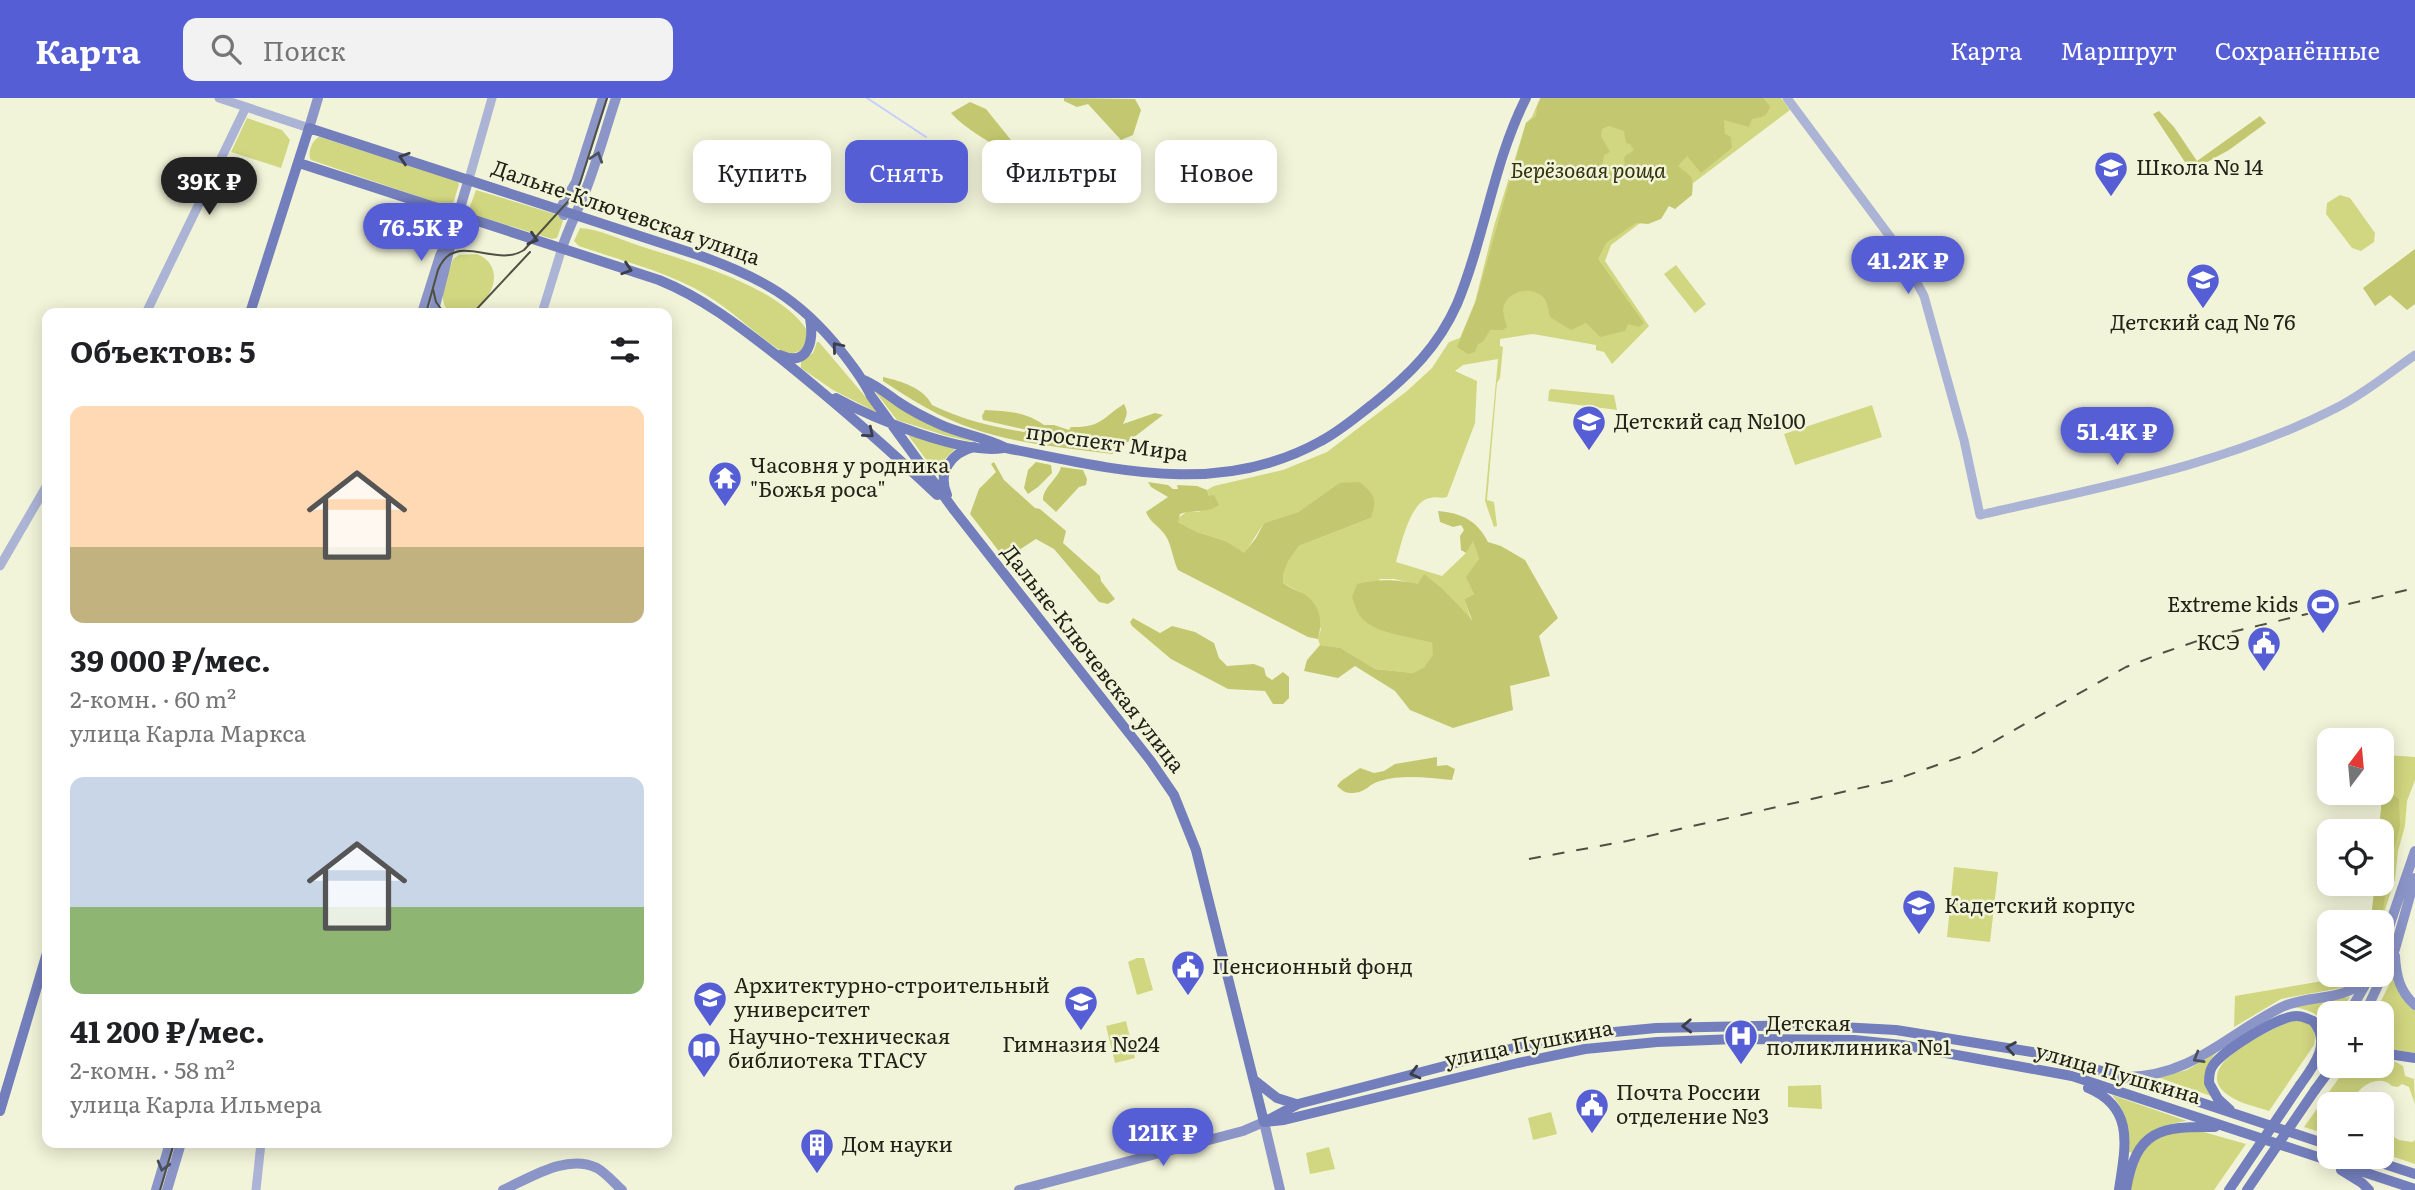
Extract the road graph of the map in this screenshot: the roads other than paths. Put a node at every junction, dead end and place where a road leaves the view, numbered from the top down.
1 (219, 98) edge
2 (318, 98) edge
3 (492, 98) edge
4 (603, 98) edge
5 (616, 98) edge
6 (1527, 98) edge
7 (1787, 98) edge
8 (246, 107) junction
9 (309, 128) junction
10 (299, 163) junction
11 (469, 179) junction
12 (560, 209) junction
13 (573, 220) junction
14 (456, 222) junction
15 (562, 248) junction
16 (148, 308) edge
17 (252, 308) edge
18 (424, 308) edge
19 (434, 308) edge
20 (544, 308) edge
21 (809, 315) junction
22 (764, 346) junction
23 (2415, 355) edge
24 (864, 380) junction
25 (818, 388) junction
26 (892, 425) junction
27 (975, 447) junction
28 (1006, 448) junction
29 (42, 494) edge
30 (954, 510) junction
31 (0, 566) edge
32 (2415, 850) edge
33 (2415, 878) edge
34 (2394, 912) edge
35 (2395, 949) junction
36 (42, 970) edge
37 (2358, 987) edge
38 (2371, 1001) edge
39 (2415, 1005) edge
40 (2317, 1026) edge
41 (2394, 1055) edge
42 (2415, 1058) edge
43 (2317, 1060) edge
44 (2029, 1067) junction
45 (2124, 1077) junction
46 (2325, 1078) edge
47 (1254, 1080) junction
48 (1298, 1104) junction
49 (0, 1111) edge
50 (2235, 1114) junction
51 (1264, 1122) junction
52 (2225, 1127) junction
53 (2317, 1141) edge
54 (169, 1148) edge
55 (180, 1148) edge
56 (260, 1148) edge
57 (2317, 1158) edge
58 (2394, 1167) edge
59 (2339, 1169) edge
60 (2351, 1169) edge
61 (2415, 1174) edge
62 (2415, 1189) edge
63 (156, 1190) edge
64 (167, 1190) edge
65 (256, 1190) edge
66 (503, 1190) edge
67 (622, 1190) edge
68 (1019, 1190) edge
69 (1280, 1190) edge
70 (2119, 1190) edge
71 (2126, 1190) edge
72 (2229, 1190) edge
73 (2247, 1190) edge
74 (2369, 1190) edge

1 - 8 street
2 - 9 main road
3 - 11 street
4 - 12 main road
13 -> 5 main road
6 - 28 main road, проспект Мира
7 - 23 street
8 - 9 street
8 - 16 street
9 - 10 main road
11 -> 9 main road, Дальне-Ключевская улица
10 - 14 main road, Дальне-Ключевская улица
10 - 17 main road
11 - 12 main road, Дальне-Ключевская улица
11 - 14 main road
12 - 13 main road, Дальне-Ключевская улица
13 - 15 main road
13 - 21 main road, Дальне-Ключевская улица
14 -> 15 main road, Дальне-Ключевская улица
14 - 18 main road
14 - 19 main road
15 - 20 street
15 -> 22 main road, Дальне-Ключевская улица
21 - 22 main road
24 -> 21 main road, Дальне-Ключевская улица
22 - 25 main road, Дальне-Ключевская улица
24 - 26 main road, Дальне-Ключевская улица
24 - 28 main road, проспект Мира
25 - 26 main road
25 -> 30 main road, Дальне-Ключевская улица
26 - 27 main road
26 - 30 main road, Дальне-Ключевская улица
27 - 28 main road
27 - 30 main road
29 - 31 street
30 - 47 main road, Дальне-Ключевская улица
32 - 34 main road
33 - 35 main road
35 - 38 main road
35 - 39 main road
36 - 49 main road
37 -> 45 main road
40 - 50 main road
41 - 42 main road
43 - 72 main road, bridge
44 - 51 main road, улица Пушкина
44 - 52 main road, улица Пушкина
44 - 70 main road
45 -> 48 main road, улица Пушкина
45 - 50 main road, улица Пушкина
46 - 73 main road, bridge
47 - 48 main road
47 - 51 main road, Дальне-Ключевская улица
48 - 51 main road, улица Пушкина
50 - 53 main road, улица Пушкина
51 - 68 main road, улица Пушкина
51 - 69 main road
52 - 57 main road, улица Пушкина
52 - 71 main road
54 -> 63 main road
55 - 64 main road
56 - 65 street
58 - 61 main road
59 - 74 main road
60 - 62 main road, улица Пушкина
66 - 67 main road

